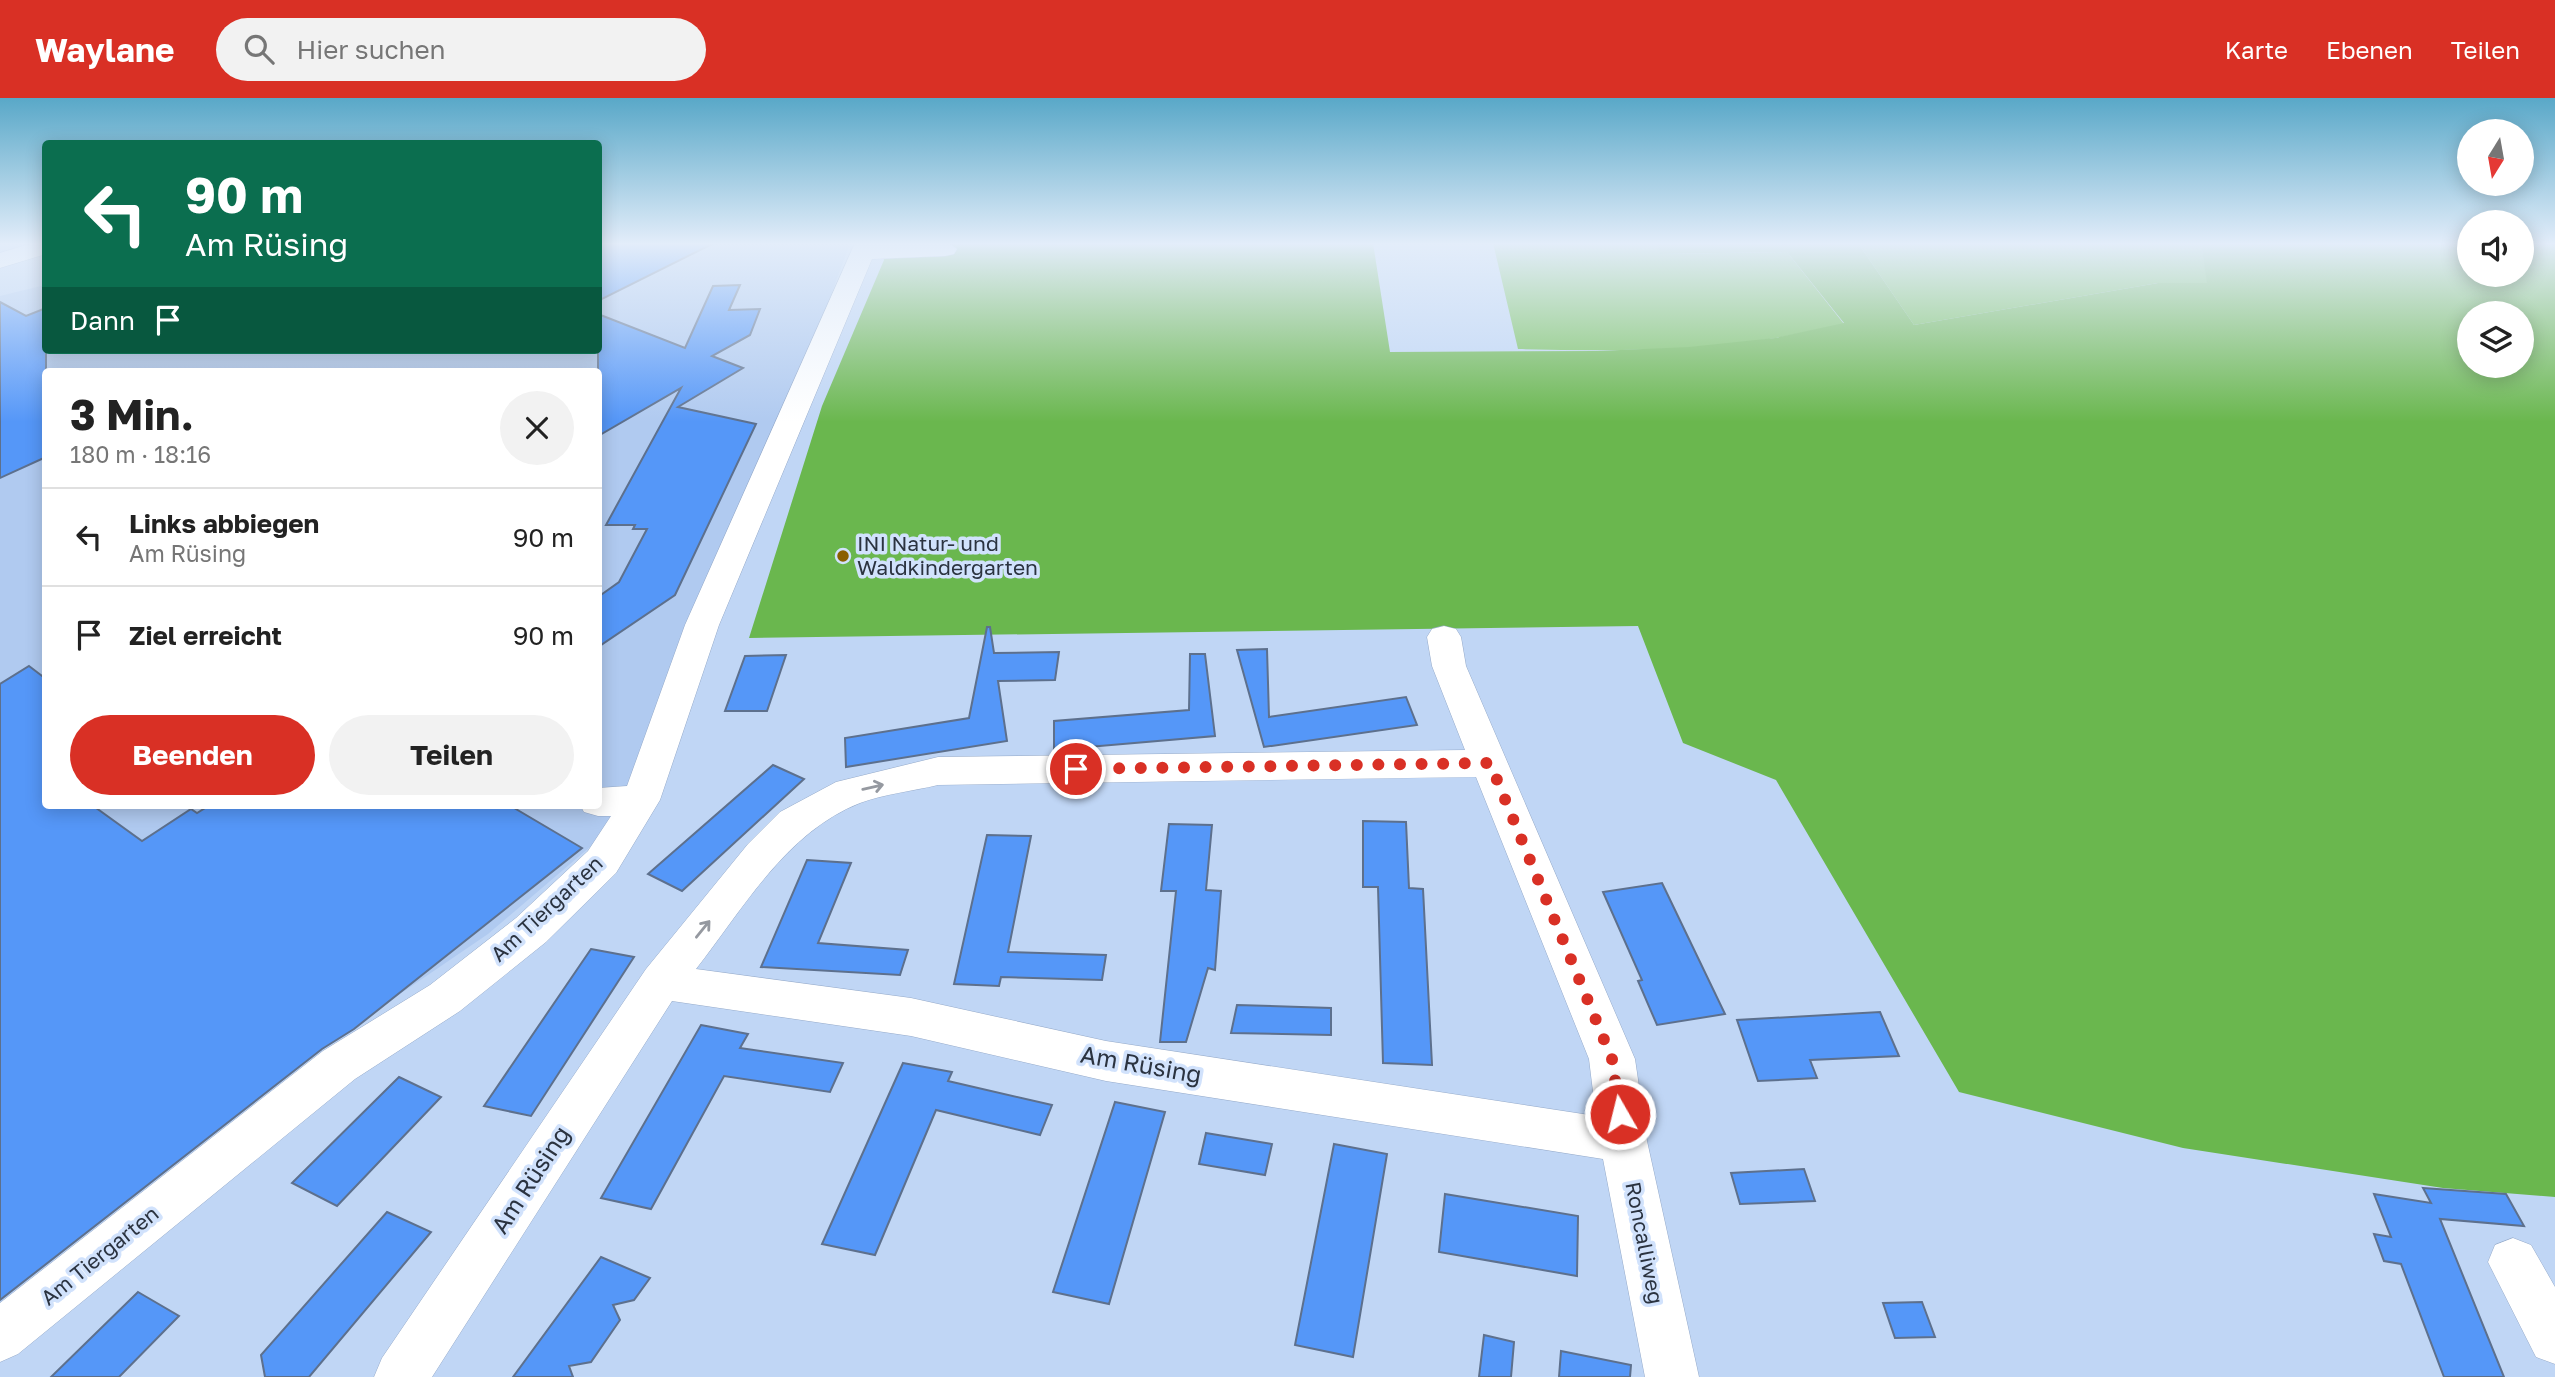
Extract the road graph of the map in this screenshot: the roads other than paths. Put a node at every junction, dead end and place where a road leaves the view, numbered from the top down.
1 (841, 303) edge
2 (1444, 637) dead end
3 (1490, 763) junction
4 (641, 800) junction
5 (602, 802) edge
6 (661, 982) junction
7 (1623, 1141) junction
8 (2513, 1262) dead end
9 (0, 1336) edge
10 (2555, 1338) edge
11 (401, 1377) edge
12 (1672, 1377) edge

1 - 4 street, Am Tiergarten
2 - 3 street, Roncalliweg
6 -> 3 street, Am Rüsing
3 - 7 street, Roncalliweg
4 - 5 street
4 - 9 street, Am Tiergarten
6 - 7 street, Am Rüsing
6 - 11 street, Am Rüsing
7 - 12 street, Roncalliweg
8 - 10 street

